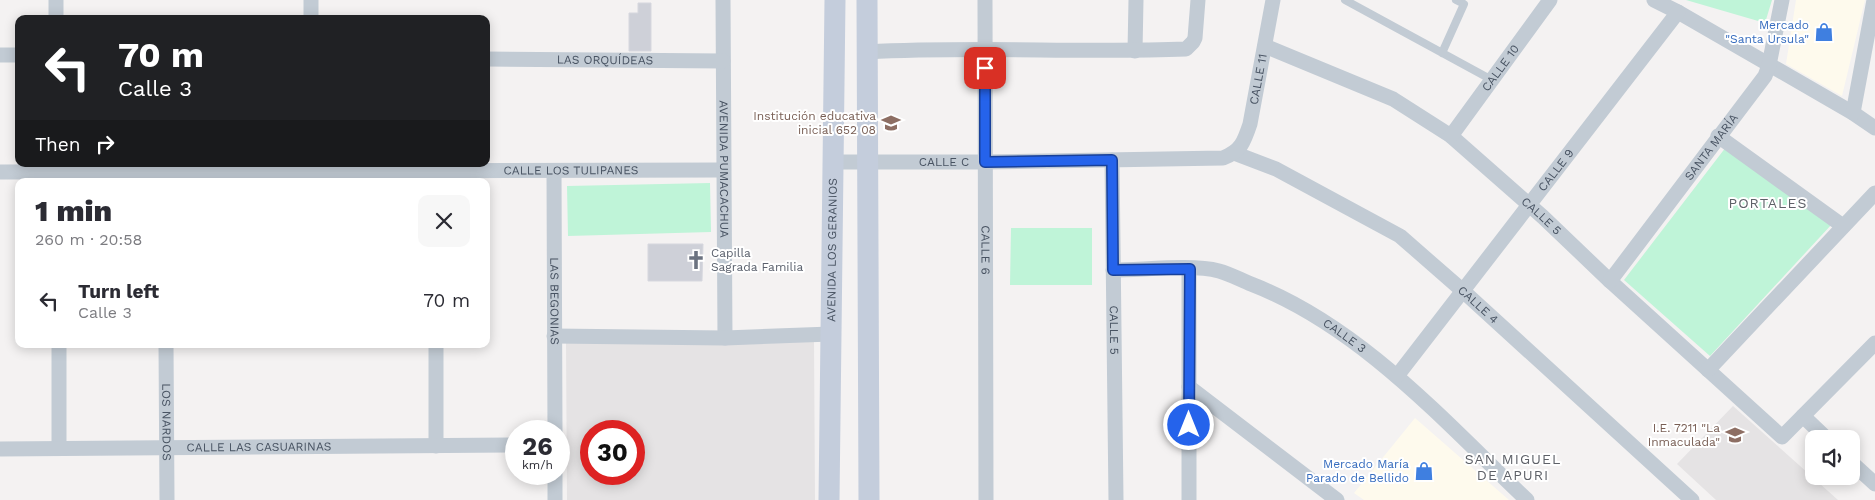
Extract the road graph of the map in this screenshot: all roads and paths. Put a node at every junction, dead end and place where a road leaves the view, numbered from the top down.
1 (56, 0) edge
2 (310, 0) edge
3 (723, 0) edge
4 (835, 0) edge
5 (868, 0) edge
6 (985, 0) edge
7 (1136, 0) edge
8 (1198, 0) edge
9 (1273, 0) edge
10 (1345, 0) edge
11 (1456, 0) edge
12 (1550, 0) edge
13 (1654, 0) edge
14 (1782, 0) edge
15 (1874, 0) edge
16 (1678, 12) junction
17 (56, 15) edge
18 (311, 15) edge
19 (1265, 46) junction
20 (985, 50) junction
21 (1135, 51) junction
22 (868, 52) junction
23 (1442, 53) junction
24 (0, 55) edge
25 (15, 55) edge
26 (490, 59) edge
27 (723, 61) junction
28 (1769, 64) junction
29 (1868, 69) edge
30 (1492, 80) junction
31 (1853, 113) junction
32 (1875, 128) edge
33 (1451, 136) junction
34 (1718, 136) junction
35 (1234, 154) junction
36 (1112, 160) junction
37 (833, 162) junction
38 (868, 162) junction
39 (985, 162) junction
40 (312, 168) edge
41 (724, 170) junction
42 (554, 171) junction
43 (0, 172) edge
44 (58, 172) edge
45 (165, 176) edge
46 (436, 176) edge
47 (1875, 193) edge
48 (1528, 206) junction
49 (1843, 226) junction
50 (1190, 269) junction
51 (1113, 270) junction
52 (1610, 281) junction
53 (1463, 291) junction
54 (831, 334) junction
55 (554, 336) junction
56 (725, 338) junction
57 (1875, 343) edge
58 (59, 348) edge
59 (166, 348) edge
60 (436, 348) edge
61 (1708, 370) junction
62 (1397, 376) junction
63 (1189, 387) junction
64 (1803, 416) junction
65 (554, 420) edge
66 (1818, 430) edge
67 (436, 446) junction
68 (505, 446) edge
69 (59, 448) junction
70 (167, 448) junction
71 (0, 449) edge
72 (1860, 470) edge
73 (1875, 484) edge
74 (555, 485) edge
75 (167, 500) edge
76 (555, 500) edge
77 (829, 500) edge
78 (869, 500) edge
79 (986, 500) edge
80 (1116, 500) edge
81 (1189, 500) edge
82 (1337, 500) edge
83 (1527, 500) edge
84 (1692, 500) edge

1 - 17 street
2 - 18 street
3 - 27 street, AVENIDA PUMACACHUA
4 - 37 street, AVENIDA LOS GERANIOS
5 - 22 street
6 - 20 street, CALLE 6
7 - 21 street
8 - 21 street
9 - 19 street, CALLE 11
10 - 23 lane
11 - 23 lane
12 - 30 street, CALLE 10
13 - 16 street
14 - 28 street, SANTA MARÍA
15 - 29 street
16 - 28 street
16 - 48 street, CALLE 9
19 - 33 street, CALLE 5
19 - 35 street, CALLE 11
20 - 21 street
20 - 22 street
20 - 39 street, CALLE 6
22 - 38 street
23 - 30 lane
24 - 25 street
26 - 27 street, LAS ORQUÍDEAS
27 - 41 street, AVENIDA PUMACACHUA
28 - 31 street
28 - 34 street, SANTA MARÍA
29 - 31 street
30 - 33 street, CALLE 10
31 - 32 street
33 - 48 street, CALLE 5
34 - 49 street
34 - 52 street, SANTA MARÍA
35 - 36 street, CALLE C
35 - 53 street, CALLE 4
36 - 39 street, CALLE C
36 - 51 street, CALLE 5
37 - 38 street, CALLE C
37 - 54 street, AVENIDA LOS GERANIOS
38 - 39 street, CALLE C
38 - 78 street
39 - 79 street, CALLE 6
40 - 45 street, CALLE LOS TULIPANES
40 - 46 street, CALLE LOS TULIPANES
41 - 42 street, CALLE LOS TULIPANES
41 - 56 street, AVENIDA PUMACACHUA
42 - 46 street, CALLE LOS TULIPANES
42 - 55 street, LAS BEGONIAS
43 - 44 street, CALLE LOS TULIPANES
44 - 45 street, CALLE LOS TULIPANES
47 - 49 street
48 - 52 street, CALLE 5
48 - 53 street, CALLE 9
49 - 61 street
50 - 51 street, CALLE 3
50 - 62 street, CALLE 3
50 - 63 street
51 - 80 street, CALLE 5
52 - 61 street, CALLE 5
53 - 62 street, CALLE 9
53 - 84 street, CALLE 4
54 - 56 street
54 - 77 street, AVENIDA LOS GERANIOS
55 - 56 street
55 - 65 street, LAS BEGONIAS
57 - 64 street
58 - 69 street
59 - 70 street, LOS NARDOS
60 - 67 street
61 - 64 street, CALLE 5
62 - 83 street, CALLE 3
63 - 81 street
63 - 82 street
64 - 66 street
67 - 68 street, CALLE LAS CASUARINAS
67 - 70 street, CALLE LAS CASUARINAS
69 - 70 street, CALLE LAS CASUARINAS
69 - 71 street, CALLE LAS CASUARINAS
70 - 75 street, LOS NARDOS
72 - 73 street
74 - 76 street

